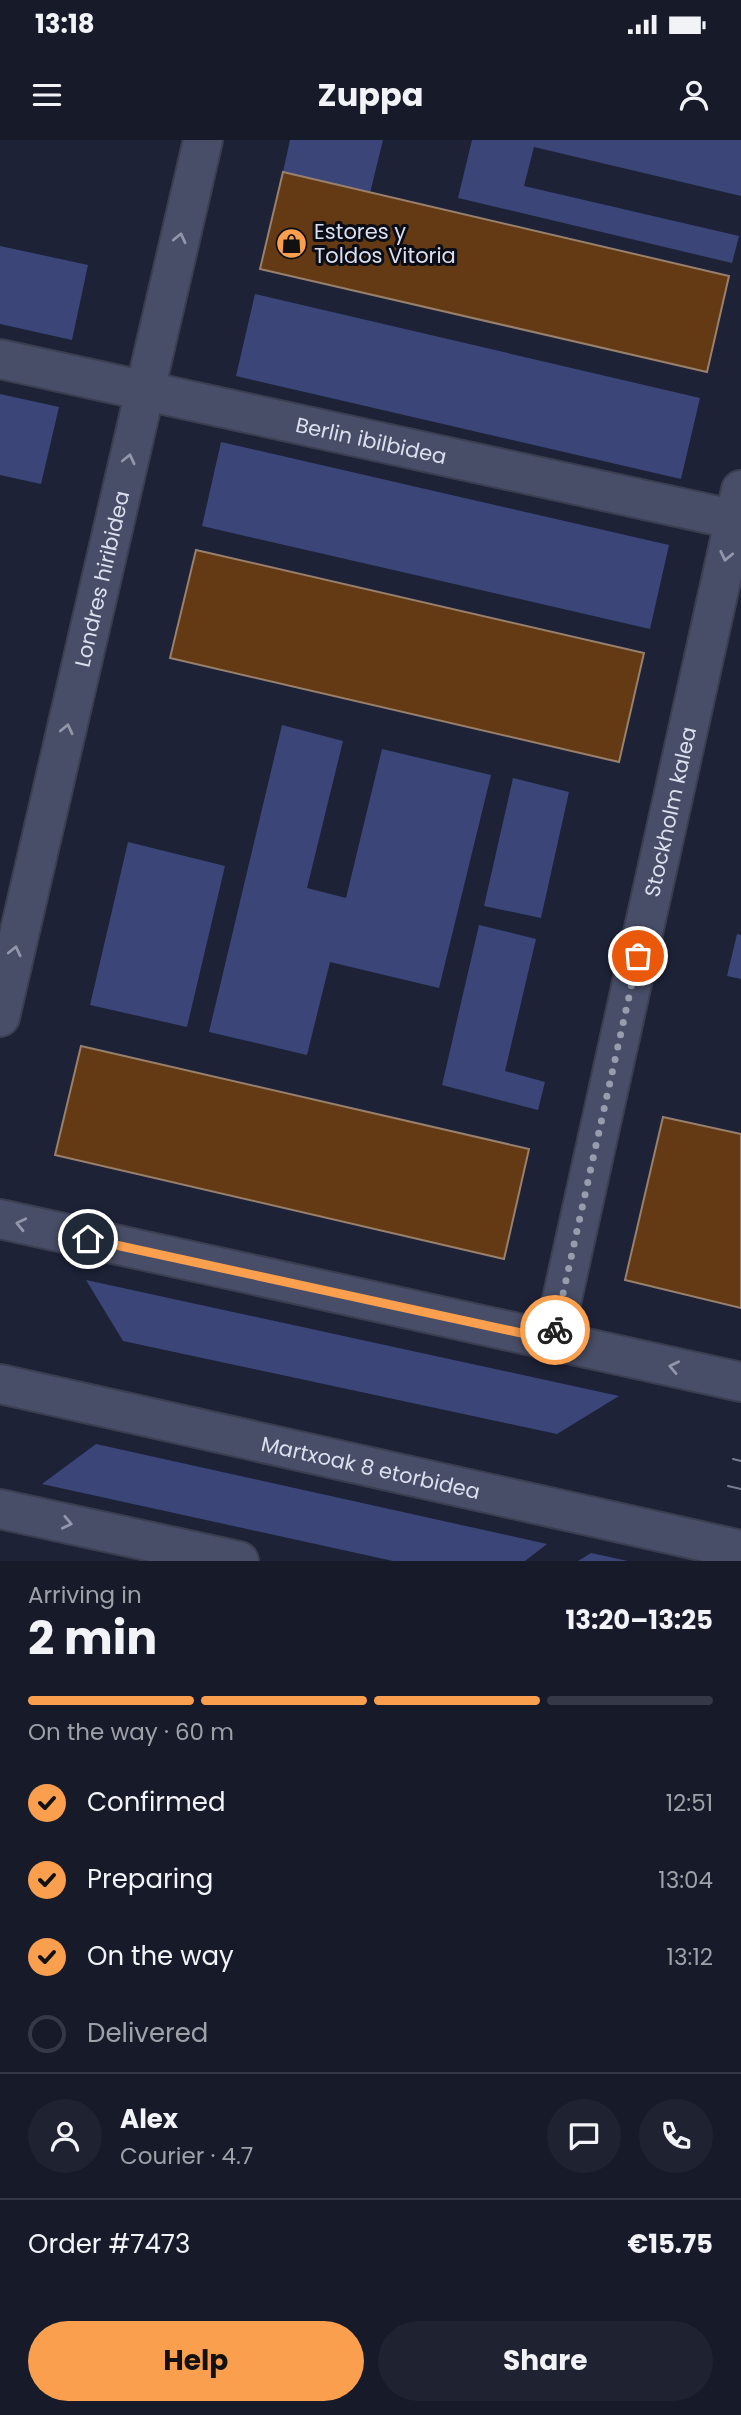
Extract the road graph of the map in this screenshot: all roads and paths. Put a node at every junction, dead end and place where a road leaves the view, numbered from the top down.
1 (203, 140) edge
2 (0, 359) edge
3 (144, 391) junction
4 (739, 510) edge
5 (0, 1017) edge
6 (0, 1219) edge
7 (553, 1340) junction
8 (741, 1382) edge
9 (0, 1384) edge
10 (0, 1509) edge
11 (741, 1550) edge
12 (239, 1561) edge

3 -> 1 street, Londres hiribidea
2 - 3 street, Berlin ibilbidea
3 - 4 street, Berlin ibilbidea
5 -> 3 street, Londres hiribidea
4 -> 7 street, Stockholm kalea
7 -> 6 street
8 -> 7 street
9 - 11 street, Martxoak 8 etorbidea
10 -> 12 street

